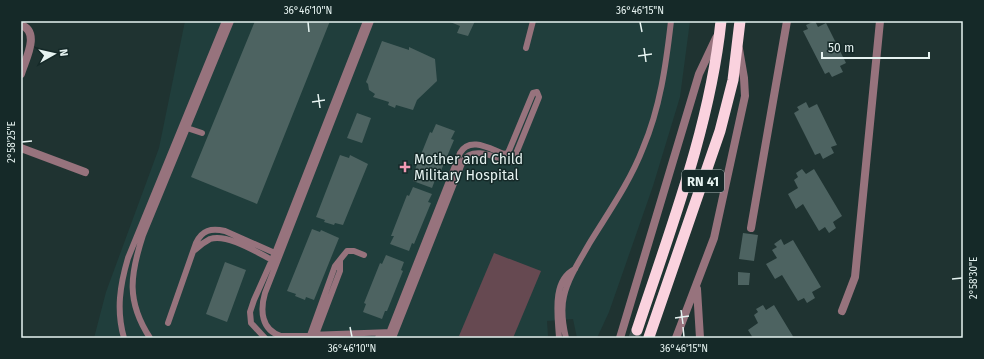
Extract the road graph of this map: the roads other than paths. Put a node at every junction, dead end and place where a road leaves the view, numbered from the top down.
1 (225, 21) edge
2 (231, 21) edge
3 (366, 21) edge
4 (371, 21) edge
5 (533, 21) edge
6 (671, 21) edge
7 (740, 21) edge
8 (787, 21) edge
9 (880, 21) edge
10 (21, 25) edge
11 (720, 26) edge
12 (738, 41) junction
13 (526, 48) dead end
14 (21, 74) edge
15 (187, 128) junction
16 (202, 133) dead end
17 (21, 148) edge
18 (85, 172) dead end
19 (751, 228) dead end
20 (195, 250) junction
21 (277, 254) junction
22 (364, 255) dead end
23 (274, 261) junction
24 (575, 269) junction
25 (696, 285) junction
26 (842, 311) dead end
27 (168, 323) dead end
28 (637, 330) tunnel mouth
29 (313, 336) edge
30 (390, 336) edge
31 (622, 337) edge
32 (649, 337) tunnel mouth
33 (124, 338) edge
34 (150, 338) edge
35 (265, 338) edge
36 (378, 338) edge
37 (559, 338) edge
38 (566, 338) edge
39 (676, 338) edge
40 (700, 338) edge

1 - 33 lane
2 - 15 lane
3 - 21 lane
4 - 21 lane
5 - 13 lane
6 - 24 lane
7 - 12 highway, RN 41
8 - 19 street
9 - 26 street
10 - 14 street
11 - 28 highway, RN 41
11 - 31 street
12 - 25 street
12 - 32 highway, RN 41
15 - 16 lane
15 - 34 lane
17 - 18 street
20 - 21 lane
20 - 23 lane
20 - 27 lane
21 - 23 lane
22 - 29 lane
23 - 29 lane
23 - 35 lane
24 - 37 lane
24 - 38 lane
25 - 39 street
25 - 40 street
29 - 30 lane
30 - 30 lane
30 - 36 lane

